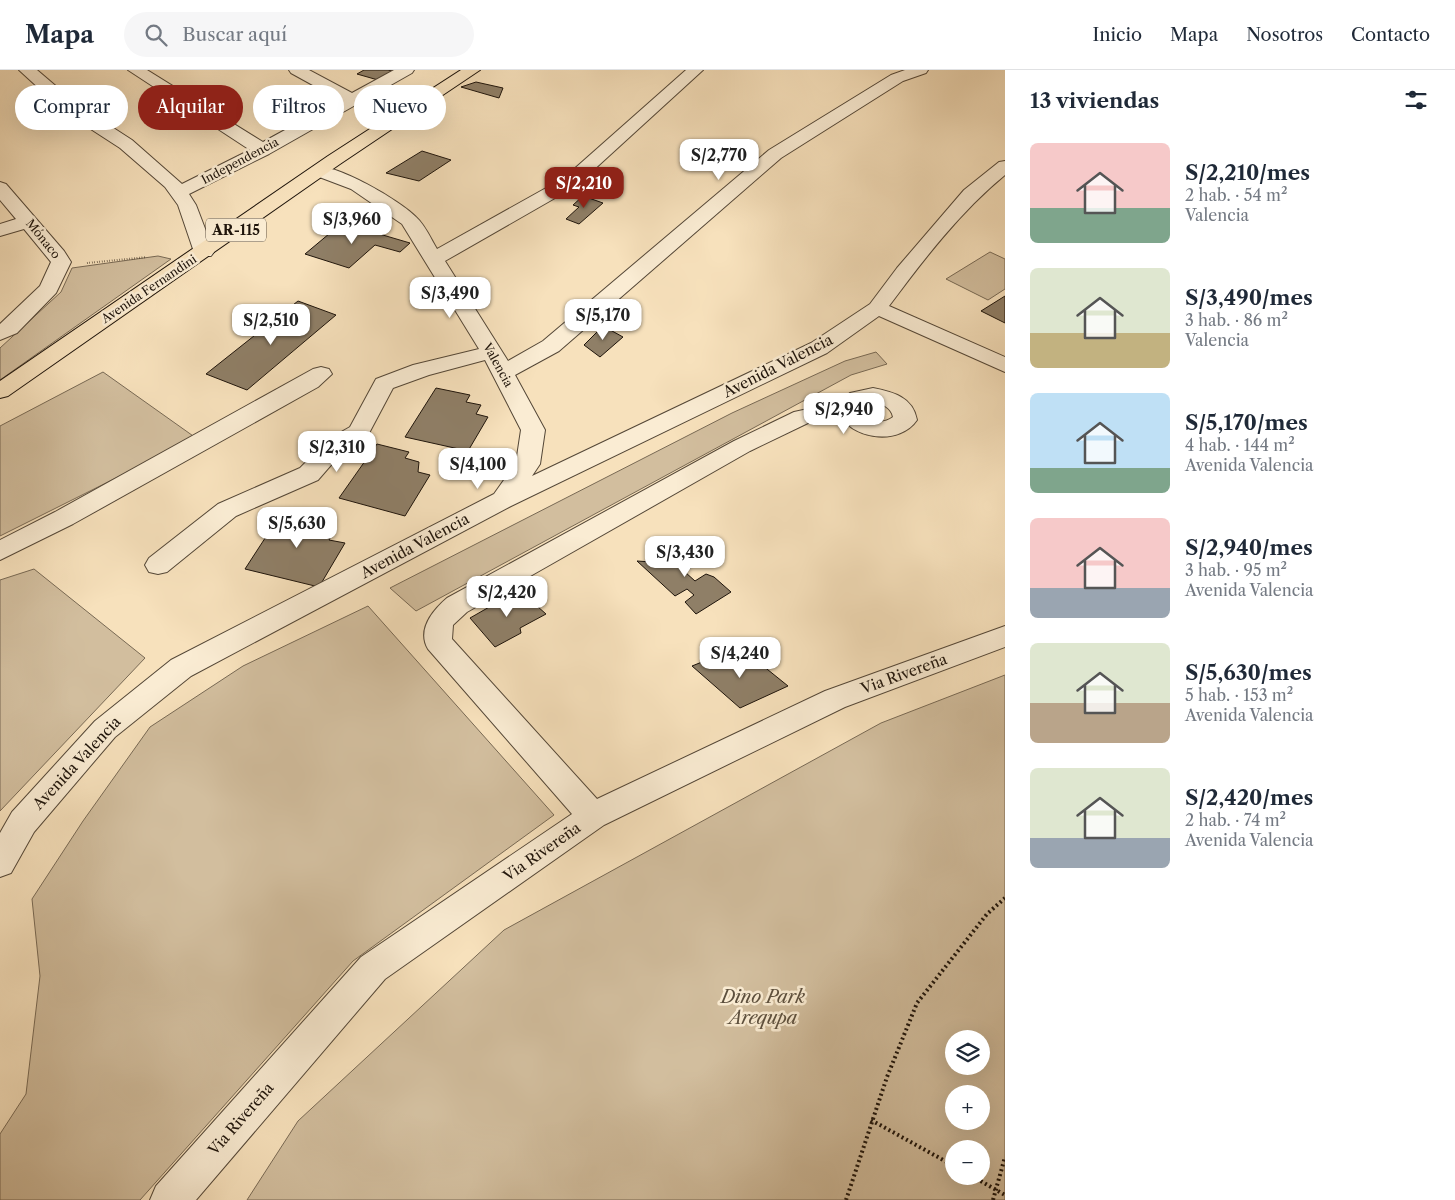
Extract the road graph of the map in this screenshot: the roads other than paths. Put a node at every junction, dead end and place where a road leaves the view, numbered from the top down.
1 (27, 70) edge
2 (136, 70) edge
3 (297, 70) edge
4 (406, 70) edge
5 (472, 70) edge
6 (695, 70) edge
7 (920, 70) edge
8 (352, 100) junction
9 (263, 150) junction
10 (1005, 166) edge
11 (320, 170) junction
12 (0, 188) edge
13 (179, 192) junction
14 (29, 221) junction
15 (0, 230) edge
16 (202, 247) junction
17 (434, 259) junction
18 (877, 308) junction
19 (0, 334) edge
20 (492, 352) junction
21 (1005, 365) edge
22 (503, 373) junction
23 (321, 374) dead end
24 (0, 390) edge
25 (848, 408) dead end
26 (502, 500) junction
27 (0, 551) edge
28 (158, 565) dead end
29 (1005, 636) edge
30 (593, 816) junction
31 (0, 863) edge
32 (170, 1200) edge

1 - 13 street
2 - 9 street
3 - 8 street
4 - 8 street, Independencia
5 - 11 main road, Avenida Fernandini / AR-115
6 - 17 street
7 - 22 street
8 - 9 street, Independencia
9 - 13 street, Independencia
10 - 18 street, Avenida Valencia
11 - 16 main road, Avenida Fernandini / AR-115
11 - 17 street, Valencia
12 - 14 street, Mónaco
13 - 16 street
14 - 15 street
14 - 19 street, Mónaco
16 - 24 main road, Avenida Fernandini / AR-115
17 - 20 street, Valencia
18 - 21 street
18 - 26 street, Avenida Valencia
20 - 22 street, Valencia
20 - 28 street
22 - 26 street, Valencia
23 - 27 street
25 - 30 street
26 - 31 street, Avenida Valencia
29 - 30 street, Via Rivereña
30 - 32 street, Via Rivereña

